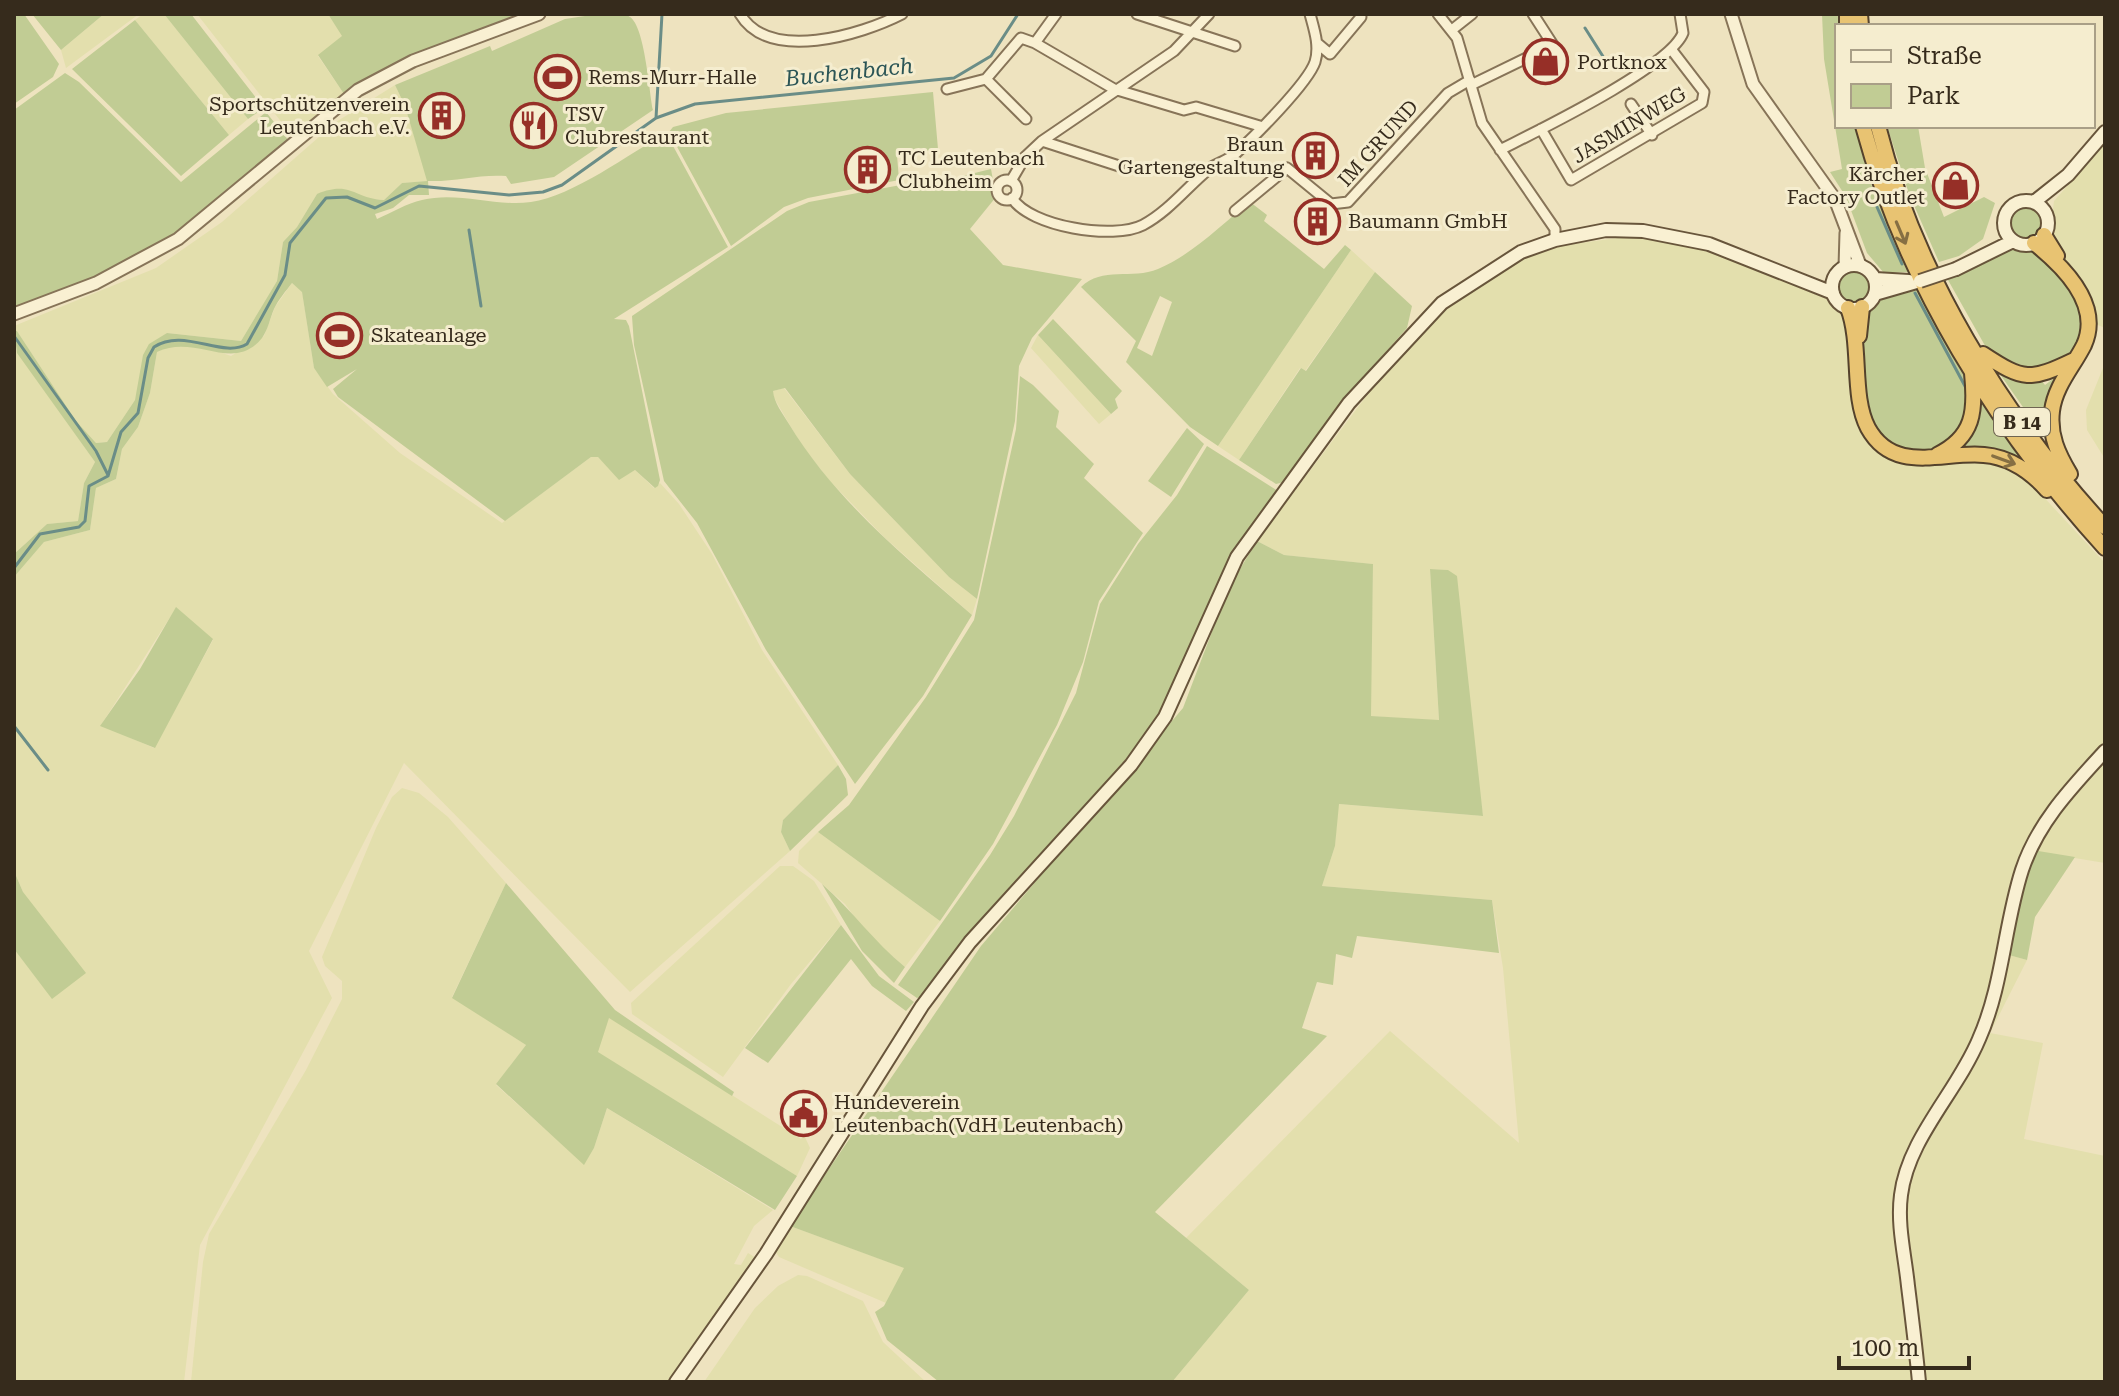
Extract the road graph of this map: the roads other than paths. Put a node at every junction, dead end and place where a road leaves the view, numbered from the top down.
1 (539, 14) edge
2 (740, 14) edge
3 (902, 14) edge
4 (1056, 14) edge
5 (1137, 14) edge
6 (1209, 14) edge
7 (1310, 14) edge
8 (1438, 14) edge
9 (1472, 14) edge
10 (1533, 14) edge
11 (1680, 14) edge
12 (1731, 14) edge
13 (1361, 17) dead end
14 (1453, 29) junction
15 (1193, 33) junction
16 (1035, 43) junction
17 (1317, 43) junction
18 (1235, 46) dead end
19 (1671, 49) junction
20 (986, 79) junction
21 (1471, 83) junction
22 (947, 89) dead end
23 (1114, 89) junction
24 (1631, 104) dead end
25 (1026, 119) dead end
26 (1263, 127) junction
27 (1864, 128) edge
28 (1879, 128) edge
29 (1541, 129) junction
30 (2105, 132) edge
31 (1652, 135) junction
32 (1042, 141) junction
33 (1500, 150) junction
34 (1119, 166) dead end
35 (2068, 175) junction
36 (1011, 181) junction
37 (1012, 198) junction
38 (2034, 202) junction
39 (1235, 211) dead end
40 (2045, 212) junction
41 (1843, 216) junction
42 (2005, 229) junction
43 (2039, 239) junction
44 (1555, 240) junction
45 (2013, 241) junction
46 (1860, 265) junction
47 (1962, 266) junction
48 (1845, 267) junction
49 (1793, 275) junction
50 (1834, 278) junction
51 (1875, 279) junction
52 (1900, 285) junction
53 (1833, 293) junction
54 (1875, 294) junction
55 (1855, 307) junction
56 (14, 314) edge
57 (1976, 349) junction
58 (2074, 360) junction
59 (1971, 369) junction
60 (1934, 457) junction
61 (2067, 501) junction
62 (2105, 527) edge
63 (2105, 548) edge
64 (2105, 751) edge
65 (676, 1382) edge
66 (1919, 1382) edge

1 - 56 street
2 - 3 street
4 - 16 street
5 - 15 street
6 - 15 street
7 - 17 street
8 - 14 street
9 - 14 street
10 - 21 street
11 - 19 street
12 - 41 street
13 - 17 street
14 - 21 street
15 - 18 street
15 - 23 street
16 - 20 street
16 - 23 street
17 - 26 street
19 - 29 street
19 - 31 street, JASMINWEG
20 - 22 street
20 - 25 street
21 - 33 street
21 - 39 street, IM GRUND
23 - 26 street
23 - 32 street
24 - 31 street
26 - 37 street
27 -> 59 highway, B 14
28 - 57 highway, B 14
29 - 31 street, JASMINWEG
29 - 33 street
30 - 35 main road
32 - 34 street
32 - 36 street
33 - 44 street
35 - 38 main road
35 - 40 main road
36 - 37 street
36 - 37 street
38 - 40 main road
38 - 42 main road
40 - 43 main road
41 - 46 street
41 - 48 street
42 - 45 main road
42 - 47 main road
43 - 45 main road
43 - 58 highway
44 - 49 main road
44 - 65 main road
45 - 47 main road
46 - 48 main road
46 - 51 main road
47 - 52 main road, bridge
48 - 50 main road
49 - 50 main road
49 - 53 main road
50 - 53 main road
51 - 52 main road
51 - 54 main road
52 - 54 main road
53 - 55 main road
54 - 55 main road
55 - 60 highway
57 - 58 highway
57 - 61 highway, B 14
58 - 61 highway
59 - 60 highway
59 - 61 highway, B 14
60 -> 61 highway
61 - 62 highway, B 14
61 - 63 highway, B 14
64 - 66 main road

